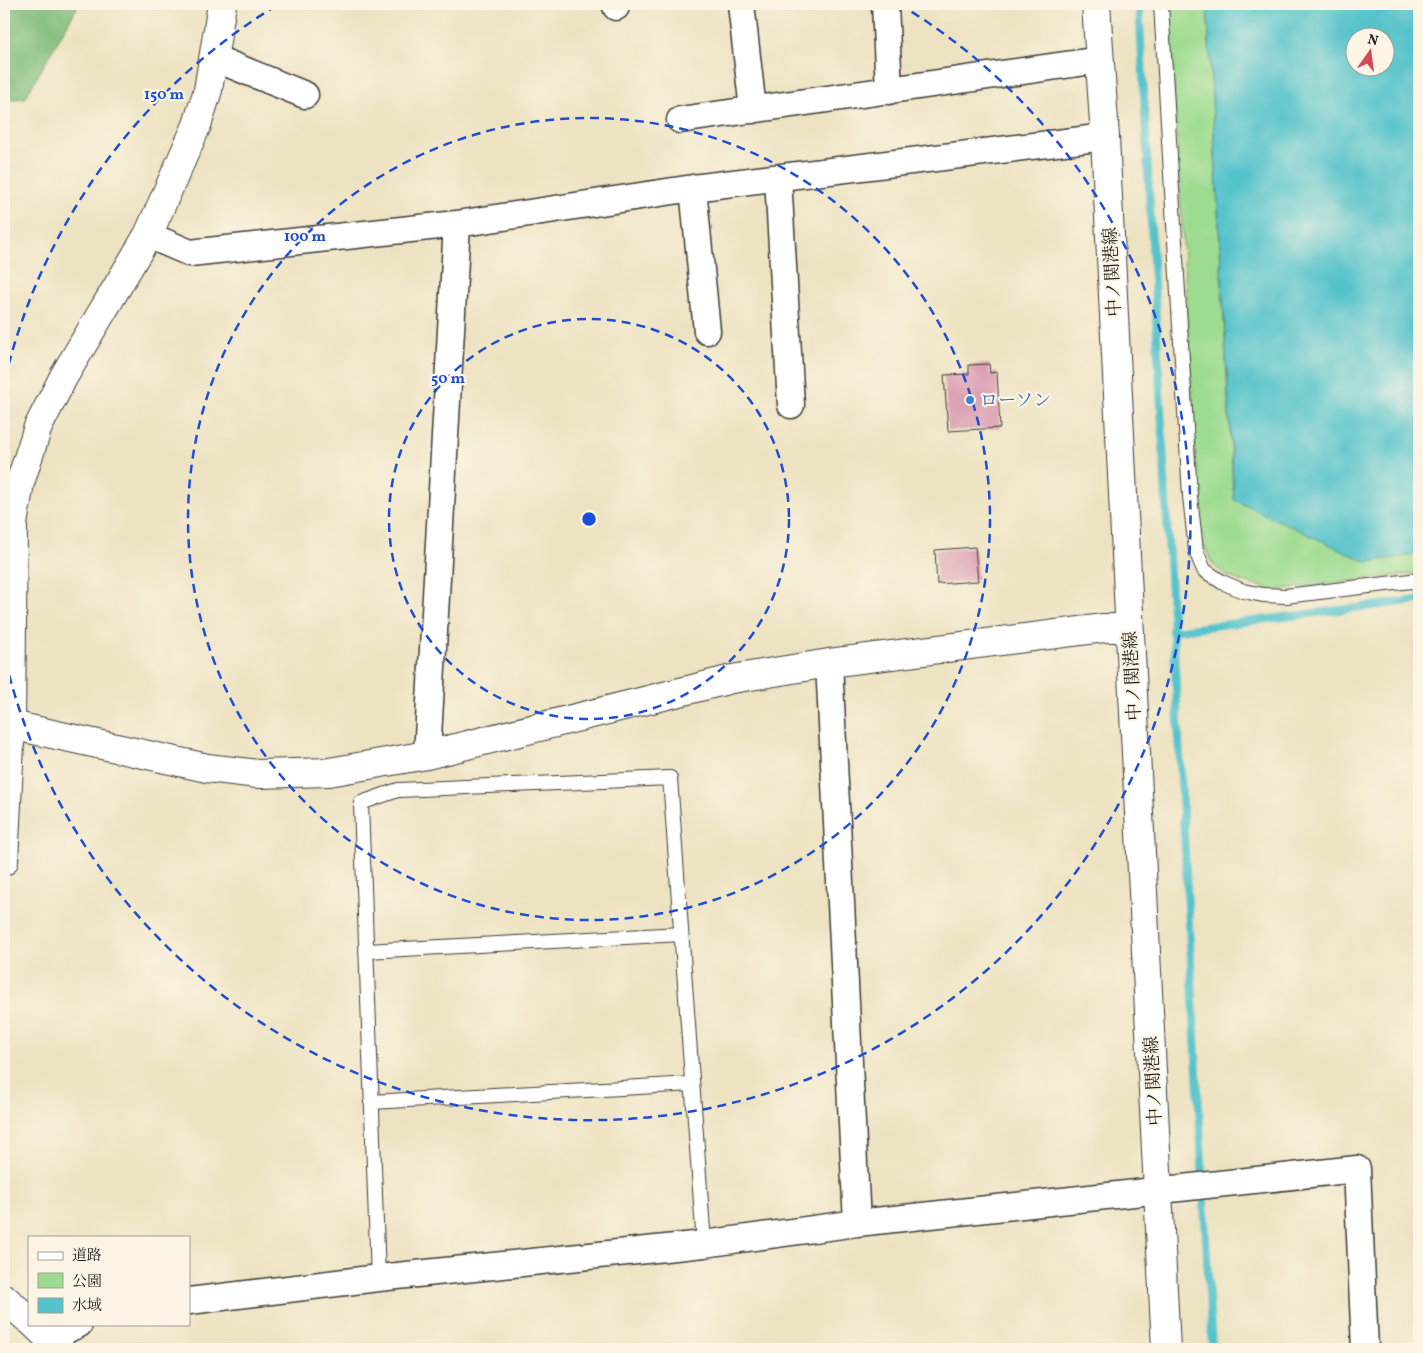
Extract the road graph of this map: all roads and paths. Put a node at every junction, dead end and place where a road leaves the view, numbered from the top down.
1 (222, 4) edge
2 (741, 4) edge
3 (885, 4) edge
4 (1096, 4) edge
5 (1160, 4) edge
6 (214, 58) junction
7 (1100, 60) junction
8 (888, 91) junction
9 (306, 95) dead end
10 (753, 110) junction
11 (680, 120) dead end
12 (1105, 137) junction
13 (778, 178) junction
14 (693, 188) junction
15 (457, 224) junction
16 (148, 235) junction
17 (707, 331) dead end
18 (792, 405) dead end
19 (1419, 580) edge
20 (1130, 628) junction
21 (829, 663) junction
22 (8, 724) edge
23 (427, 755) junction
24 (4, 861) edge
25 (681, 934) junction
26 (366, 951) junction
27 (692, 1084) junction
28 (371, 1102) junction
29 (1158, 1190) junction
30 (857, 1222) junction
31 (704, 1244) junction
32 (378, 1278) junction
33 (4, 1298) edge
34 (190, 1301) edge
35 (28, 1319) edge
36 (74, 1326) edge
37 (48, 1338) edge
38 (1166, 1349) edge
39 (1365, 1349) edge

1 - 6 street
2 - 10 street
3 - 8 street
4 - 7 street, 中ノ関港線
5 - 19 lane
6 - 9 street
6 - 16 street
7 - 8 street
7 - 12 street, 中ノ関港線
8 - 10 street
10 - 11 street
12 - 13 street
12 - 20 street, 中ノ関港線
13 - 14 street
13 - 18 street
14 - 15 street
14 - 17 street
15 - 16 street
15 - 23 street
16 - 22 street
20 - 21 street
20 - 29 street, 中ノ関港線
21 - 23 street
21 - 30 street
22 - 23 street
22 - 24 street
25 - 26 lane
25 - 26 lane
25 - 27 lane
26 - 28 lane
27 - 28 lane
27 - 31 lane
28 - 32 lane
29 - 30 street
29 - 38 street, 中ノ関港線
29 - 39 street
30 - 31 street
31 - 32 street
32 - 34 street
33 - 35 street
36 - 37 street

